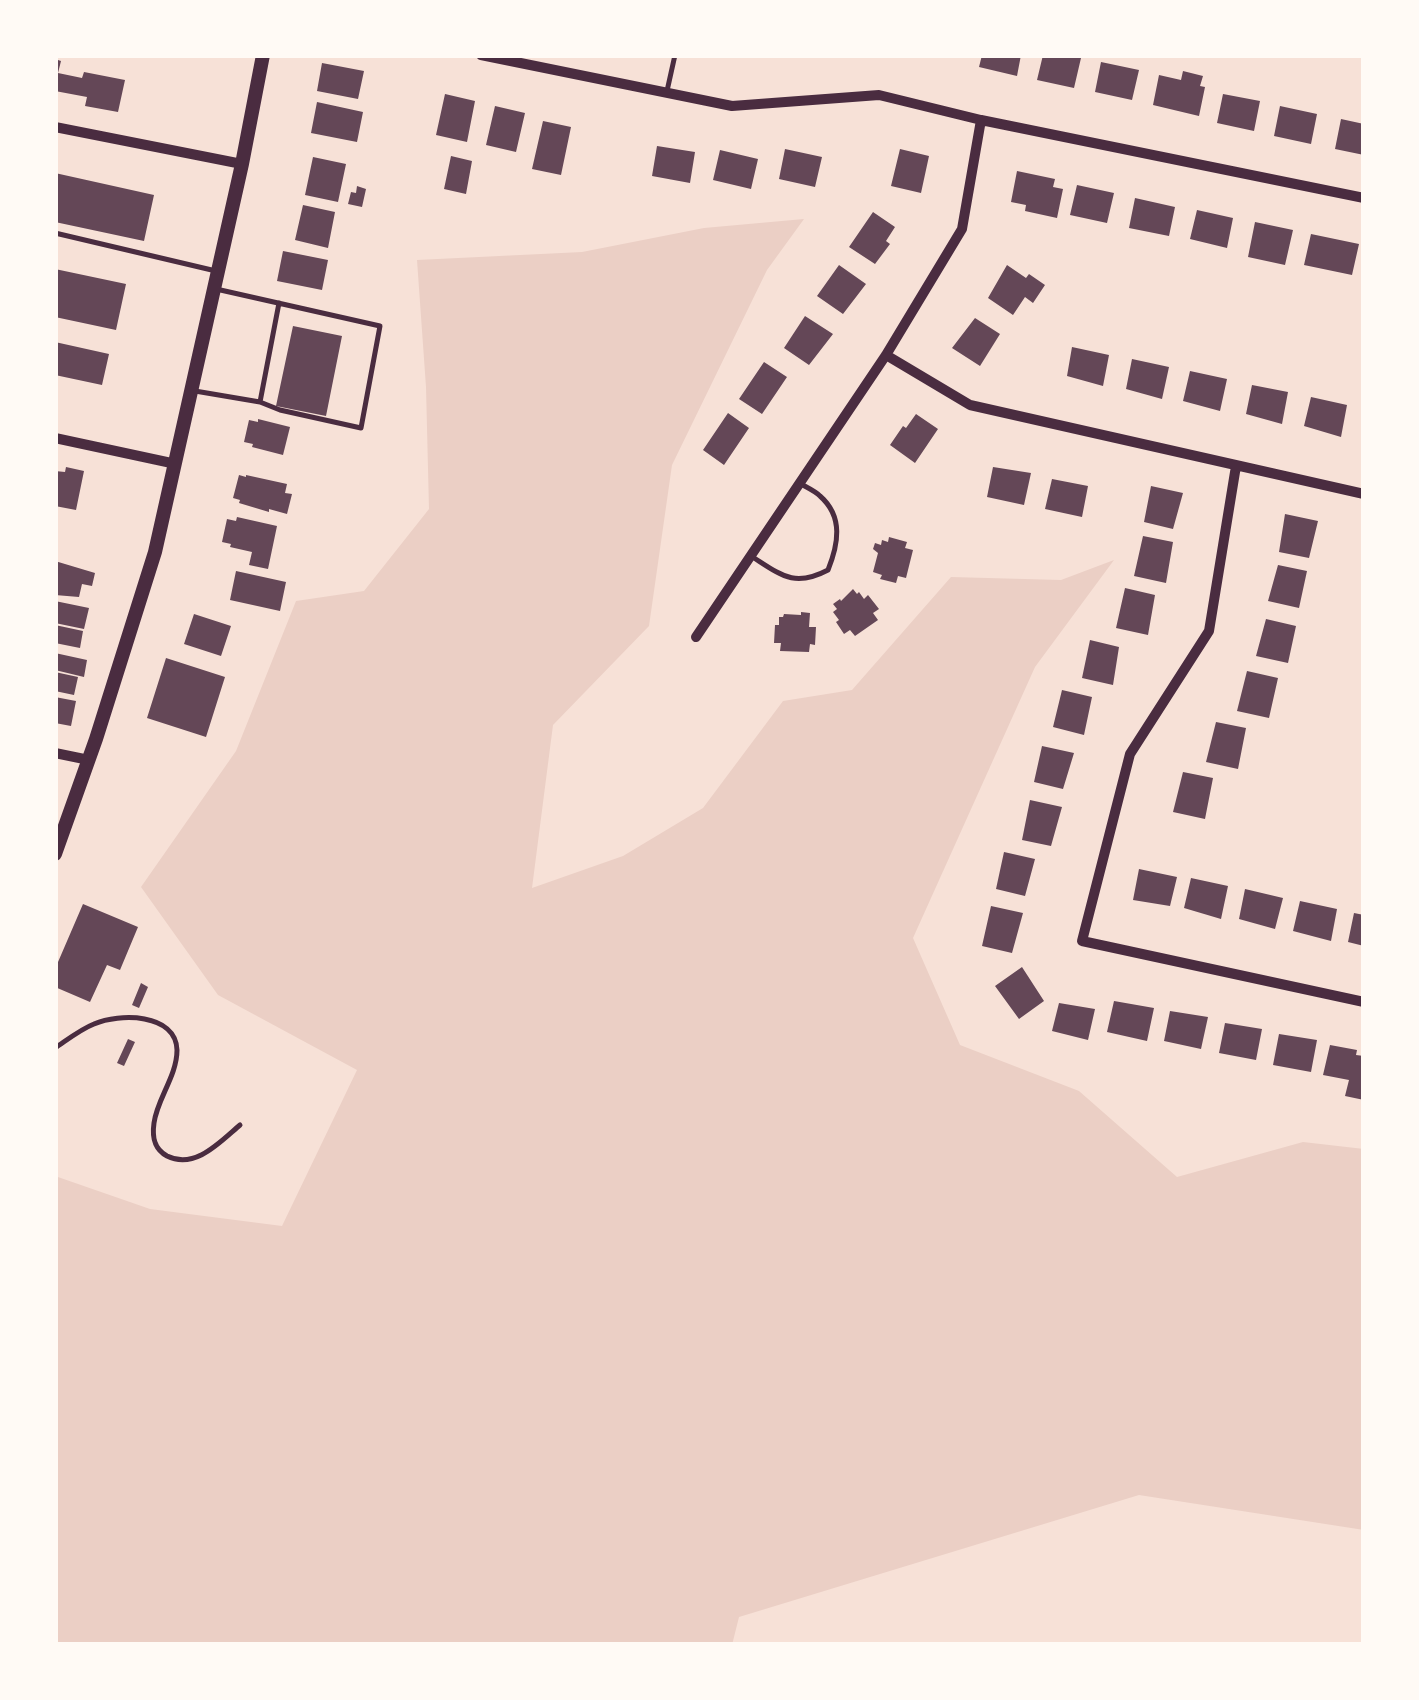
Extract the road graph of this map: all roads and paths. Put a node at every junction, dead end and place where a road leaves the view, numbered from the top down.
1 (263, 55) edge
2 (481, 55) edge
3 (675, 55) edge
4 (666, 92) junction
5 (981, 120) junction
6 (55, 127) edge
7 (242, 164) junction
8 (1364, 198) edge
9 (55, 234) edge
10 (218, 271) junction
11 (215, 288) junction
12 (279, 303) junction
13 (886, 355) junction
14 (192, 390) junction
15 (260, 402) junction
16 (55, 438) edge
17 (176, 464) junction
18 (1236, 466) junction
19 (800, 483) junction
20 (1364, 494) edge
21 (751, 556) junction
22 (696, 636) dead end
23 (55, 753) edge
24 (89, 760) junction
25 (55, 854) edge
26 (1364, 1002) edge
27 (55, 1048) edge
28 (240, 1125) dead end

1 - 7 main road
2 - 4 street
3 - 4 lane
4 - 5 street
5 - 8 street
5 - 13 street
6 - 7 street
7 - 10 main road
9 - 10 lane
10 - 11 main road
11 - 12 lane
11 - 14 main road
12 - 15 lane
12 - 15 lane
13 - 18 street
13 - 19 street
14 - 15 lane
14 - 17 main road
16 - 17 street
17 - 24 main road
18 - 20 street
18 - 26 street
19 - 21 street
19 - 21 lane
21 - 22 street
23 - 24 street
24 - 25 main road
27 - 28 lane

